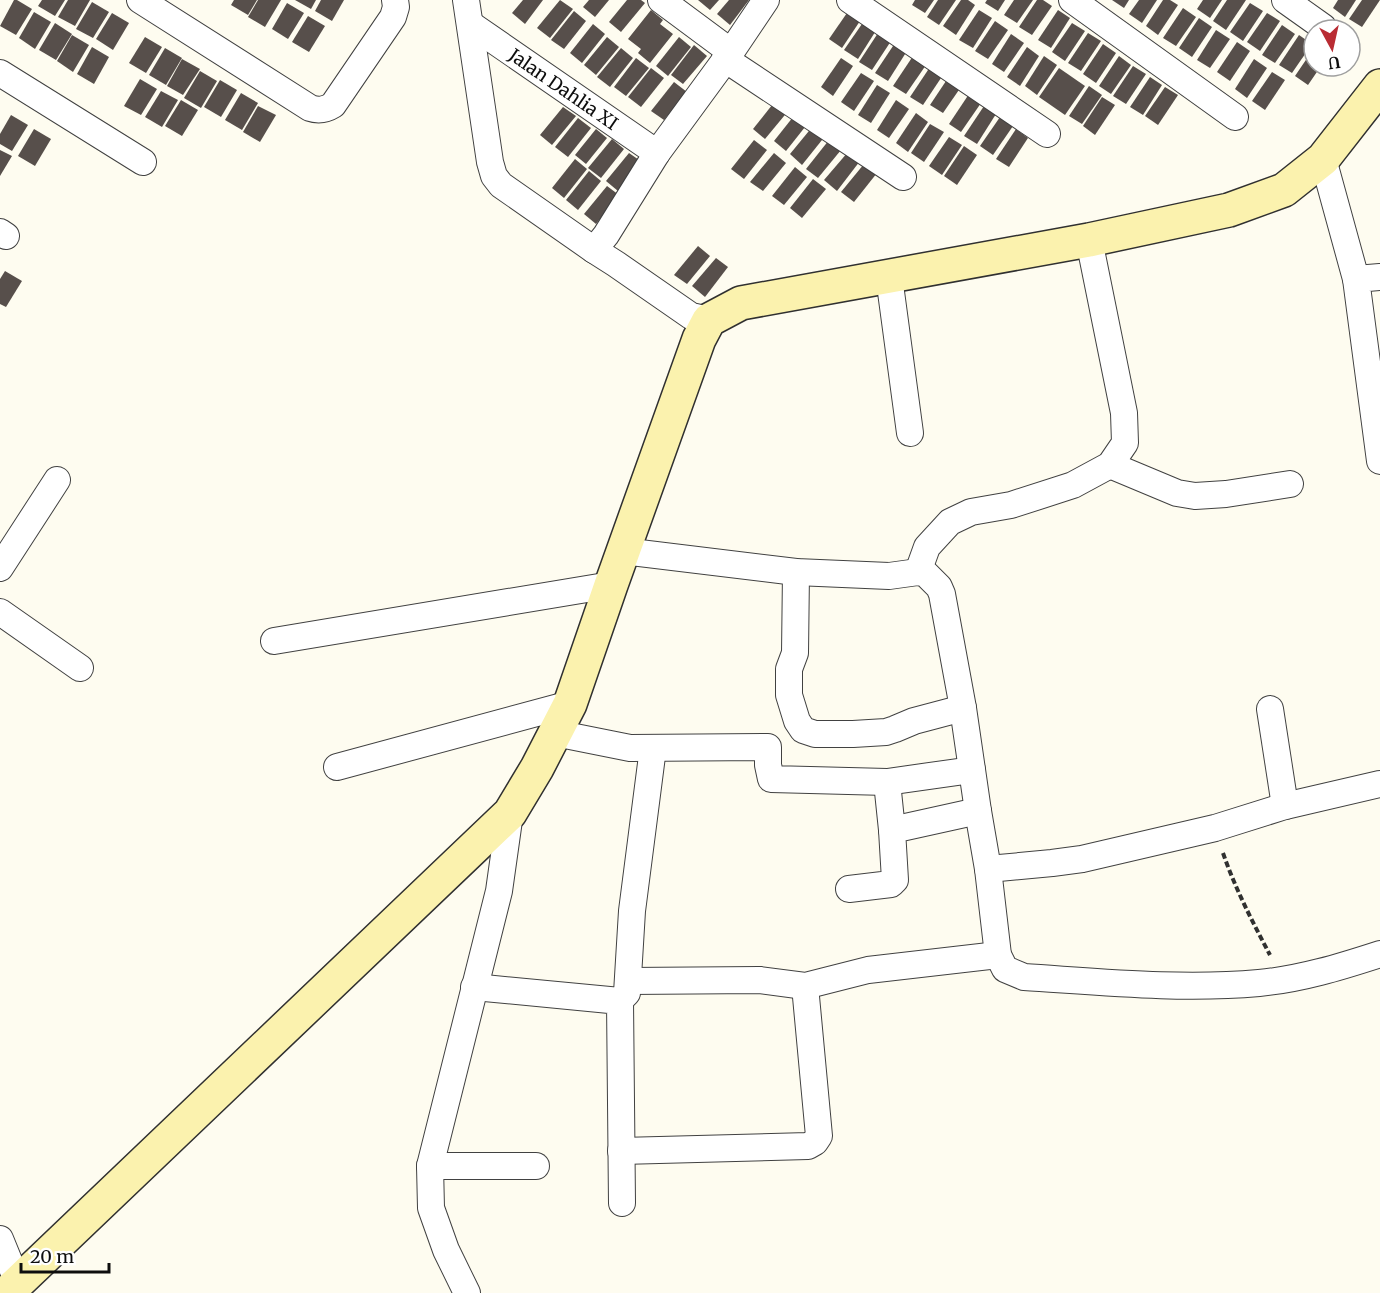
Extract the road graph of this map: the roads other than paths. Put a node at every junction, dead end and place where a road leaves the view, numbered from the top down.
1 (140, 0) edge
2 (395, 0) edge
3 (662, 0) edge
4 (766, 0) edge
5 (850, 0) edge
6 (1072, 0) edge
7 (1285, 0) edge
8 (468, 12) edge
9 (1310, 18) edge
10 (728, 55) junction
11 (0, 73) edge
12 (1380, 86) edge
13 (1234, 117) dead end
14 (1047, 134) dead end
15 (657, 153) junction
16 (1323, 159) junction
17 (143, 162) dead end
18 (903, 177) dead end
19 (1089, 240) junction
20 (594, 250) junction
21 (889, 277) junction
22 (1368, 278) edge
23 (692, 314) junction
24 (1376, 406) edge
25 (910, 433) dead end
26 (1380, 461) edge
27 (1110, 465) junction
28 (57, 480) dead end
29 (1290, 484) dead end
30 (623, 551) junction
31 (0, 568) edge
32 (796, 572) junction
33 (918, 572) junction
34 (610, 585) junction
35 (0, 612) edge
36 (274, 640) dead end
37 (80, 668) dead end
38 (570, 704) junction
39 (963, 708) junction
40 (1270, 709) dead end
41 (555, 733) junction
42 (653, 748) junction
43 (337, 766) dead end
44 (972, 770) junction
45 (887, 782) junction
46 (1380, 784) edge
47 (1285, 806) junction
48 (978, 811) junction
49 (510, 813) junction
50 (892, 830) junction
51 (988, 870) junction
52 (849, 889) dead end
53 (1380, 954) edge
54 (998, 955) junction
55 (805, 986) junction
56 (474, 987) junction
57 (624, 991) junction
58 (621, 1151) junction
59 (430, 1166) junction
60 (536, 1166) dead end
61 (622, 1203) dead end
62 (0, 1239) edge
63 (13, 1288) edge
64 (467, 1293) edge

1 - 2 street
3 - 10 street
4 - 10 street
5 - 14 street
6 - 13 street
7 - 9 street
8 - 15 street, Jalan Dahlia XI
8 - 20 street
10 - 15 street
10 - 18 street
11 - 17 street
12 - 16 street
15 - 20 street
16 - 19 street
16 - 22 street
19 - 21 street
19 - 27 street
20 - 23 street
21 - 23 street
21 - 25 street
22 - 24 street
23 - 30 street
24 - 26 street
27 - 29 street
27 - 33 street
28 - 31 street
30 - 32 street
30 - 34 street
32 - 33 street
32 - 39 street
33 - 39 street
34 - 36 street
34 - 38 street
35 - 37 street
38 - 41 street
38 - 43 street
39 - 44 street
40 - 47 street
41 - 42 street
41 - 49 street
42 - 45 street
42 - 57 street
44 - 45 street
44 - 48 street
45 - 50 street
46 - 47 street
47 - 51 street
48 - 50 street
48 - 51 street
49 - 56 street
49 - 63 street
50 - 52 street
51 - 54 street
53 - 54 street
54 - 55 street
55 - 57 street
55 - 58 street
56 - 57 street
56 - 59 street
57 - 58 street
58 - 61 street
59 - 60 street
59 - 64 street
62 - 63 street

